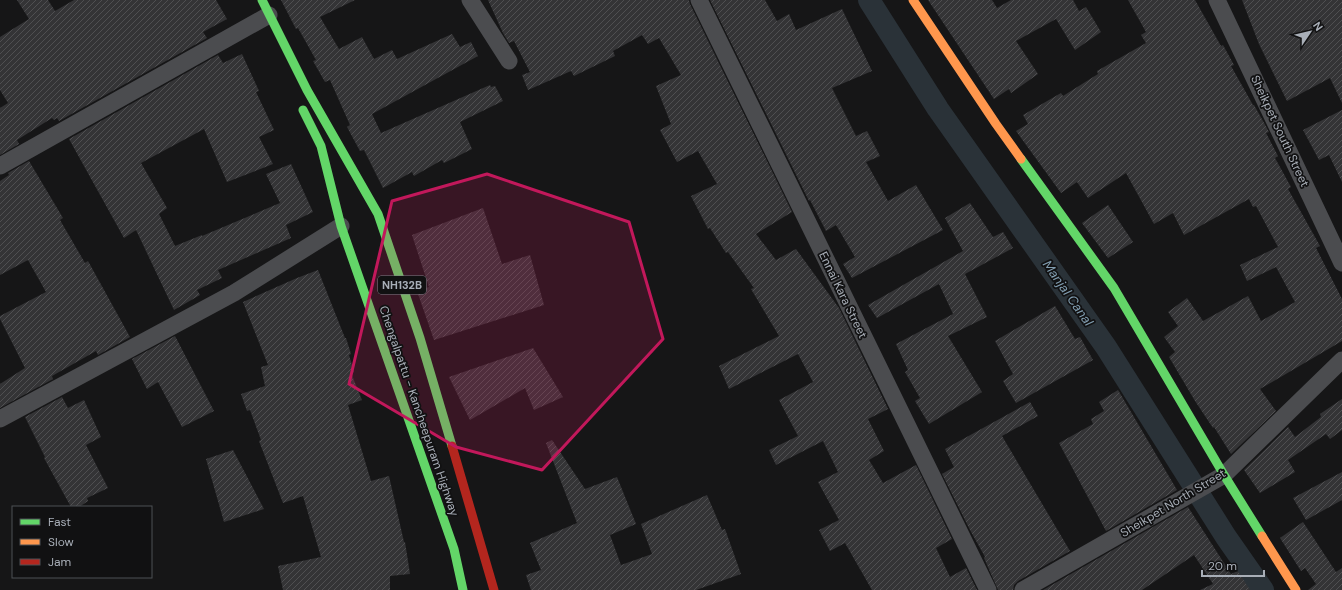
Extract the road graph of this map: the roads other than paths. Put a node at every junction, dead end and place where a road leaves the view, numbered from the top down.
1 (470, 0) edge
2 (699, 0) edge
3 (913, 0) edge
4 (1217, 0) edge
5 (260, 16) edge
6 (509, 61) dead end
7 (300, 104) dead end
8 (0, 166) edge
9 (341, 226) junction
10 (1342, 263) edge
11 (1342, 360) edge
12 (0, 419) edge
13 (1223, 476) junction
14 (463, 590) edge
15 (494, 590) edge
16 (988, 590) edge
17 (1023, 590) edge
18 (1296, 590) edge

1 - 6 street
2 - 16 street, Ennai Kara Street
3 - 13 main road
4 - 10 street, Sheikpet South Street
5 - 8 street
5 - 15 main road, NH132B
7 - 9 main road, Chengalpattu - Kancheepuram Highway / NH132B
9 - 12 street
9 - 14 main road, Chengalpattu - Kancheepuram Highway / NH132B
11 - 13 street, Sheikpet North Street
13 - 17 street, Sheikpet North Street
13 - 18 main road

